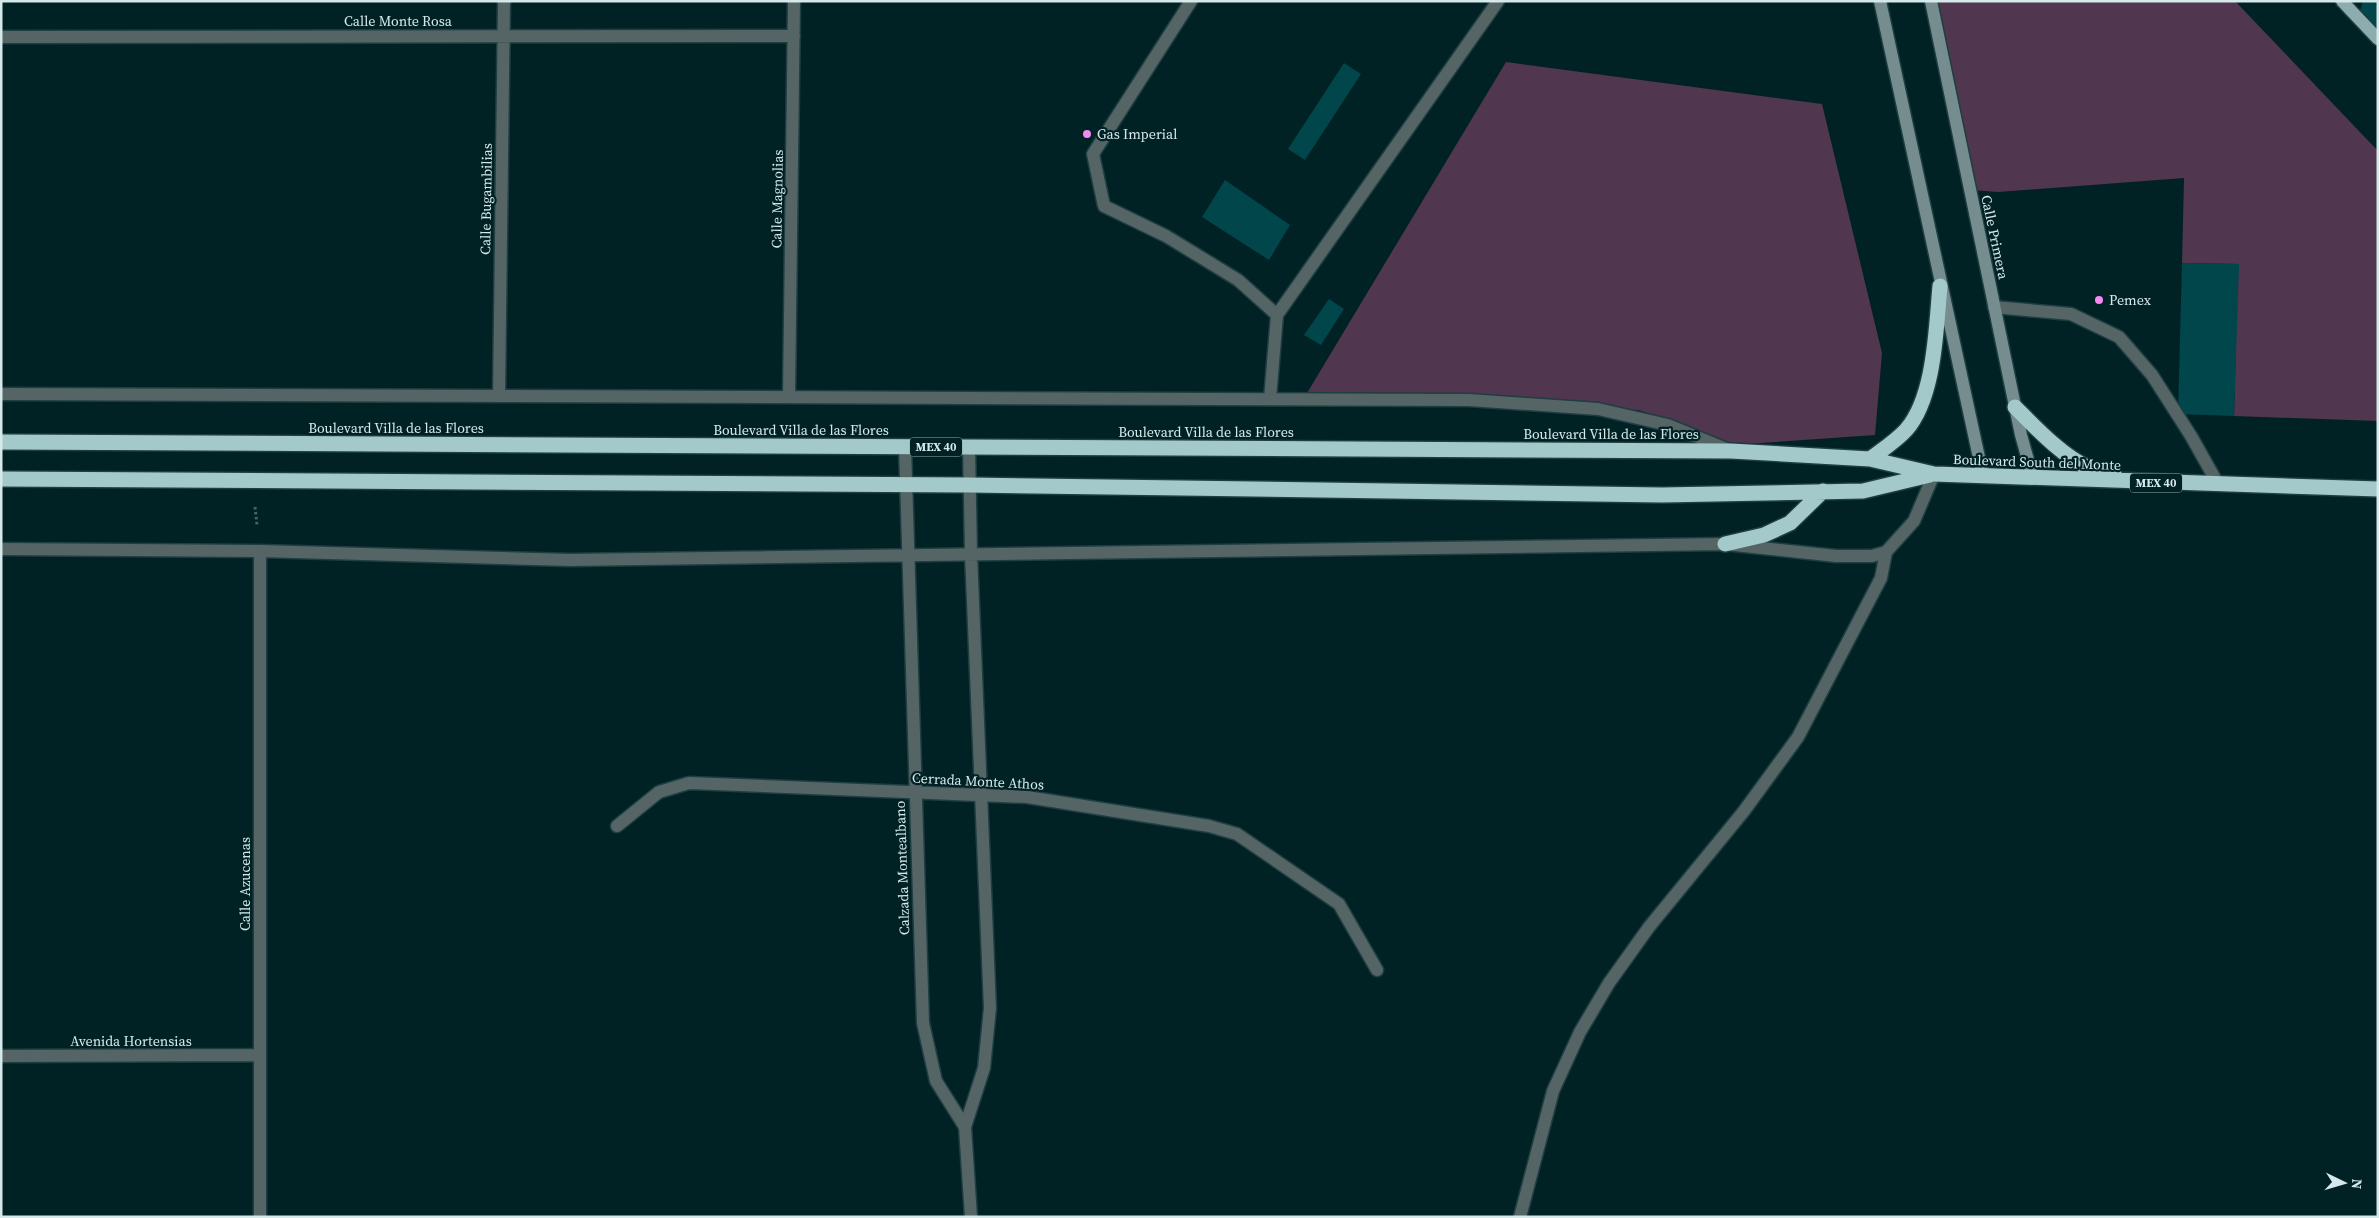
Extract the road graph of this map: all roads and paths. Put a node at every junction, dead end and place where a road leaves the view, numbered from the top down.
1 (504, 1) edge
2 (794, 1) edge
3 (1191, 1) edge
4 (1498, 1) edge
5 (1880, 1) edge
6 (1931, 1) edge
7 (2342, 1) edge
8 (503, 36) junction
9 (794, 36) junction
10 (1, 37) edge
11 (2378, 39) edge
12 (1940, 286) junction
13 (1994, 307) junction
14 (1276, 314) junction
15 (1, 394) edge
16 (499, 396) junction
17 (789, 397) junction
18 (1270, 399) junction
19 (2015, 407) junction
20 (1, 442) edge
21 (905, 447) junction
22 (970, 447) junction
23 (1731, 451) junction
24 (1870, 460) junction
25 (1934, 474) junction
26 (1983, 476) junction
27 (2033, 478) junction
28 (1, 480) edge
29 (252, 481) junction
30 (2136, 482) junction
31 (2218, 484) junction
32 (907, 485) junction
33 (970, 485) junction
34 (2378, 489) edge
35 (1823, 491) junction
36 (1725, 544) junction
37 (1, 549) edge
38 (260, 551) junction
39 (1886, 552) junction
40 (971, 554) junction
41 (907, 555) junction
42 (914, 792) junction
43 (981, 795) junction
44 (617, 826) dead end
45 (1377, 970) dead end
46 (260, 1055) junction
47 (1, 1056) edge
48 (965, 1128) junction
49 (260, 1217) edge
50 (971, 1217) edge
51 (1520, 1217) edge

1 - 8 street, Calle Bugambilias
2 - 9 street, Calle Magnolias
3 - 14 street
4 - 14 street
5 - 12 main road
6 - 13 main road, Calle Primera
7 - 11 main road
8 - 9 street, Calle Monte Rosa
8 - 10 street, Calle Monte Rosa
8 - 16 street, Calle Bugambilias
9 - 17 street, Calle Magnolias
12 - 24 highway
12 - 26 main road
13 - 19 main road, Calle Primera
13 - 31 street
14 - 18 street
15 - 16 street
16 - 17 street
17 - 18 street
18 - 23 street
19 - 27 main road, Calle Primera
19 - 30 highway
20 - 21 highway, Boulevard Villa de las Flores / MEX 40
21 - 22 highway, Boulevard Villa de las Flores / MEX 40
21 - 32 street, Calzada Montealbano
22 - 23 highway, Boulevard Villa de las Flores / MEX 40
22 - 33 street, Calzada Montealbano
23 - 24 highway, Boulevard Villa de las Flores / MEX 40
24 - 25 highway, Boulevard South del Monte / MEX 40
25 - 26 highway, Boulevard South del Monte / MEX 40
25 - 35 highway, Boulevard South del Monte / MEX 40
25 - 39 street
26 - 27 highway, Boulevard South del Monte / MEX 40
27 - 30 highway, Boulevard South del Monte / MEX 40
28 - 29 highway, MEX 40
29 - 32 highway, MEX 40
29 - 38 path
30 - 31 highway, Boulevard South del Monte / MEX 40
31 - 34 highway, Boulevard South del Monte / MEX 40
32 - 33 highway, MEX 40
32 - 41 street, Calzada Montealbano
33 - 35 highway, MEX 40
33 - 40 street, Calzada Montealbano
35 - 36 highway
36 - 39 street
36 - 40 street
37 - 38 street
38 - 41 street
38 - 46 street, Calle Azucenas
39 - 51 street
40 - 41 street
40 - 43 street, Calzada Montealbano
41 - 42 street, Calzada Montealbano
42 - 43 street, Cerrada Monte Athos
42 - 44 street, Cerrada Monte Athos
42 - 48 street, Calzada Montealbano
43 - 45 street, Cerrada Monte Athos
43 - 48 street, Calzada Montealbano
46 - 47 street, Avenida Hortensias
46 - 49 street, Calle Azucenas
48 - 50 street, Calzada Montealbano

